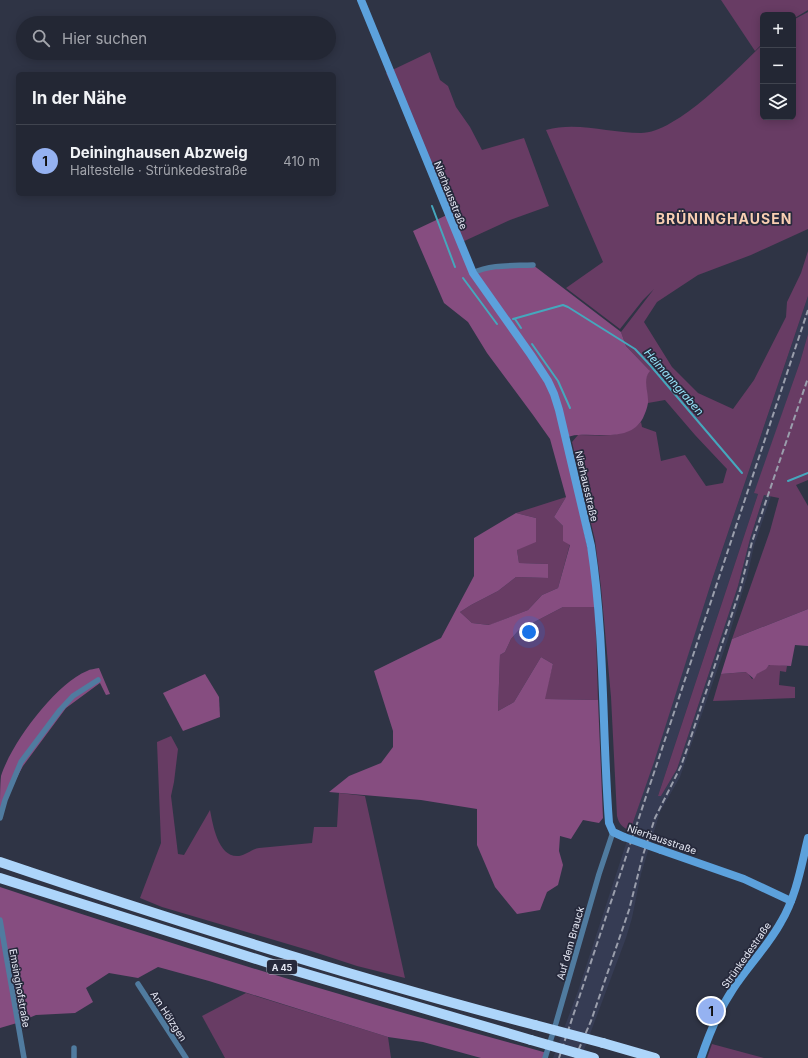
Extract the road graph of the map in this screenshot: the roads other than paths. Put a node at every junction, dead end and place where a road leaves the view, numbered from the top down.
1 (361, 0) edge
2 (533, 265) dead end
3 (473, 273) junction
4 (98, 680) dead end
5 (0, 818) edge
6 (613, 832) junction
7 (808, 838) edge
8 (0, 862) edge
9 (0, 878) edge
10 (791, 901) junction
11 (0, 920) edge
12 (138, 984) dead end
13 (74, 1048) dead end
14 (24, 1058) edge
15 (74, 1058) edge
16 (186, 1058) edge
17 (545, 1058) edge
18 (594, 1058) edge
19 (655, 1058) edge
20 (701, 1058) edge

1 - 3 main road, Nierhausstraße
2 - 3 street
3 - 6 main road, Nierhausstraße
4 - 5 street
6 - 10 main road, Nierhausstraße, bridge
6 - 17 street, Auf dem Brauck
7 - 10 main road, Strünkedestraße
8 - 19 highway, A 45, bridge
9 - 18 highway, A 45, bridge
10 - 20 main road, Strünkedestraße
11 - 14 street, Emsinghofstraße
12 - 16 street, Am Hölzgen
13 - 15 street

